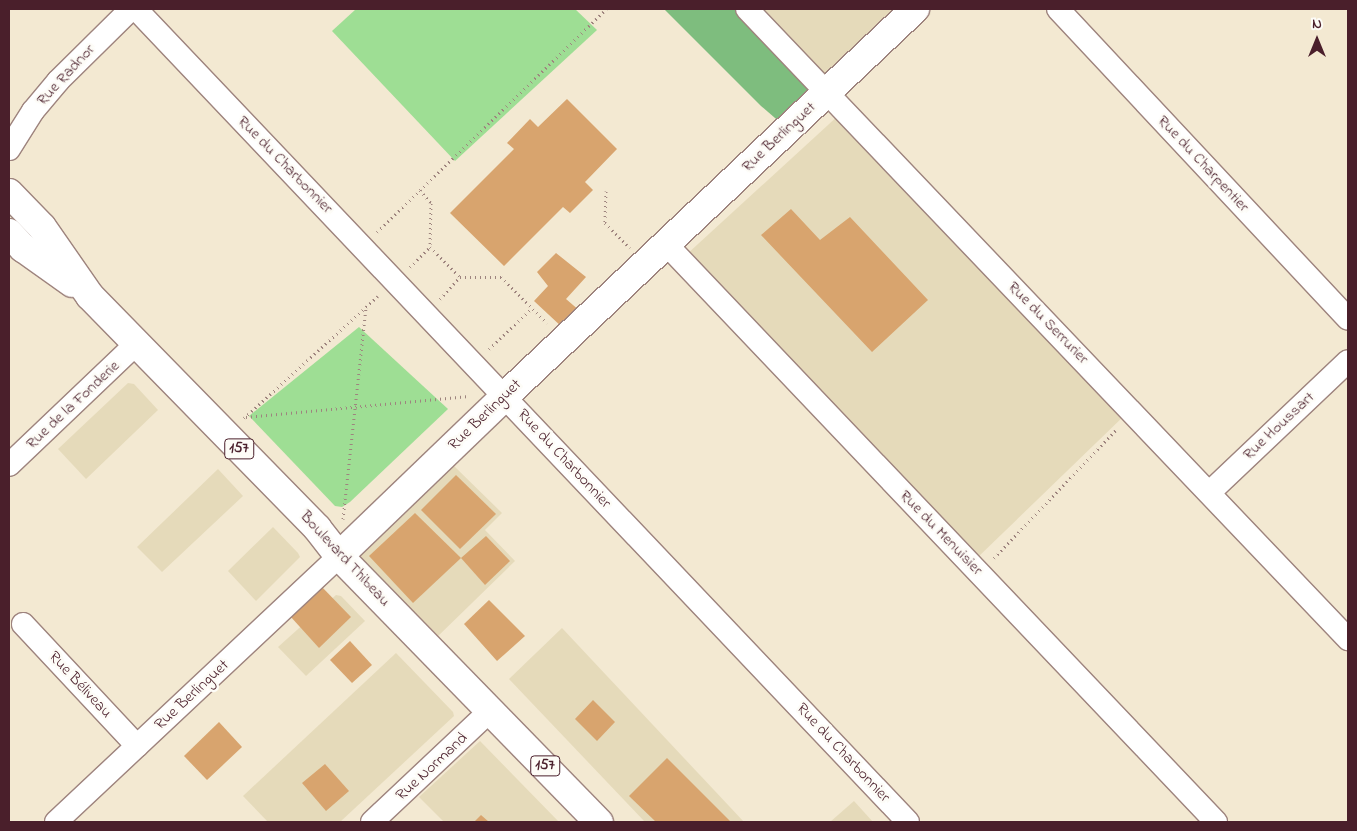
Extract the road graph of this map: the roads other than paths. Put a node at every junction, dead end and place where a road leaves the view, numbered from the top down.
1 (131, 9) edge
2 (136, 9) edge
3 (747, 9) edge
4 (915, 9) edge
5 (1058, 9) edge
6 (827, 92) junction
7 (9, 149) edge
8 (9, 194) edge
9 (9, 233) edge
10 (666, 244) junction
11 (90, 296) junction
12 (1348, 320) edge
13 (136, 344) junction
14 (1348, 361) edge
15 (505, 396) junction
16 (9, 465) edge
17 (1210, 492) junction
18 (339, 556) junction
19 (23, 624) dead end
20 (1348, 639) edge
21 (491, 710) junction
22 (137, 746) junction
23 (56, 822) edge
24 (372, 822) edge
25 (599, 822) edge
26 (908, 822) edge
27 (1216, 822) edge

1 - 7 street, Rue Radnor
2 - 15 street, Rue du Charbonnier
3 - 6 street, Rue du Serrurier
4 - 6 main road, Rue Berlinguet
5 - 12 street, Rue du Charpentier
6 - 10 main road, Rue Berlinguet
6 - 17 street, Rue du Serrurier
8 - 11 main road, Boulevard Thibeau / 157
9 - 11 main road, Boulevard Thibeau / 157
10 - 15 main road, Rue Berlinguet
10 - 27 street, Rue du Menuisier
11 - 13 main road, Boulevard Thibeau / 157
13 - 16 street, Rue de la Fonderie
13 - 18 main road, Boulevard Thibeau / 157
14 - 17 street, Rue Houssart
15 - 18 main road, Rue Berlinguet
15 - 26 street, Rue du Charbonnier
17 - 20 street, Rue du Serrurier
18 - 21 main road, Boulevard Thibeau / 157
18 - 22 street, Rue Berlinguet
19 - 22 street, Rue Béliveau
21 - 24 street, Rue Normand
21 - 25 main road, Boulevard Thibeau / 157
22 - 23 street, Rue Berlinguet

